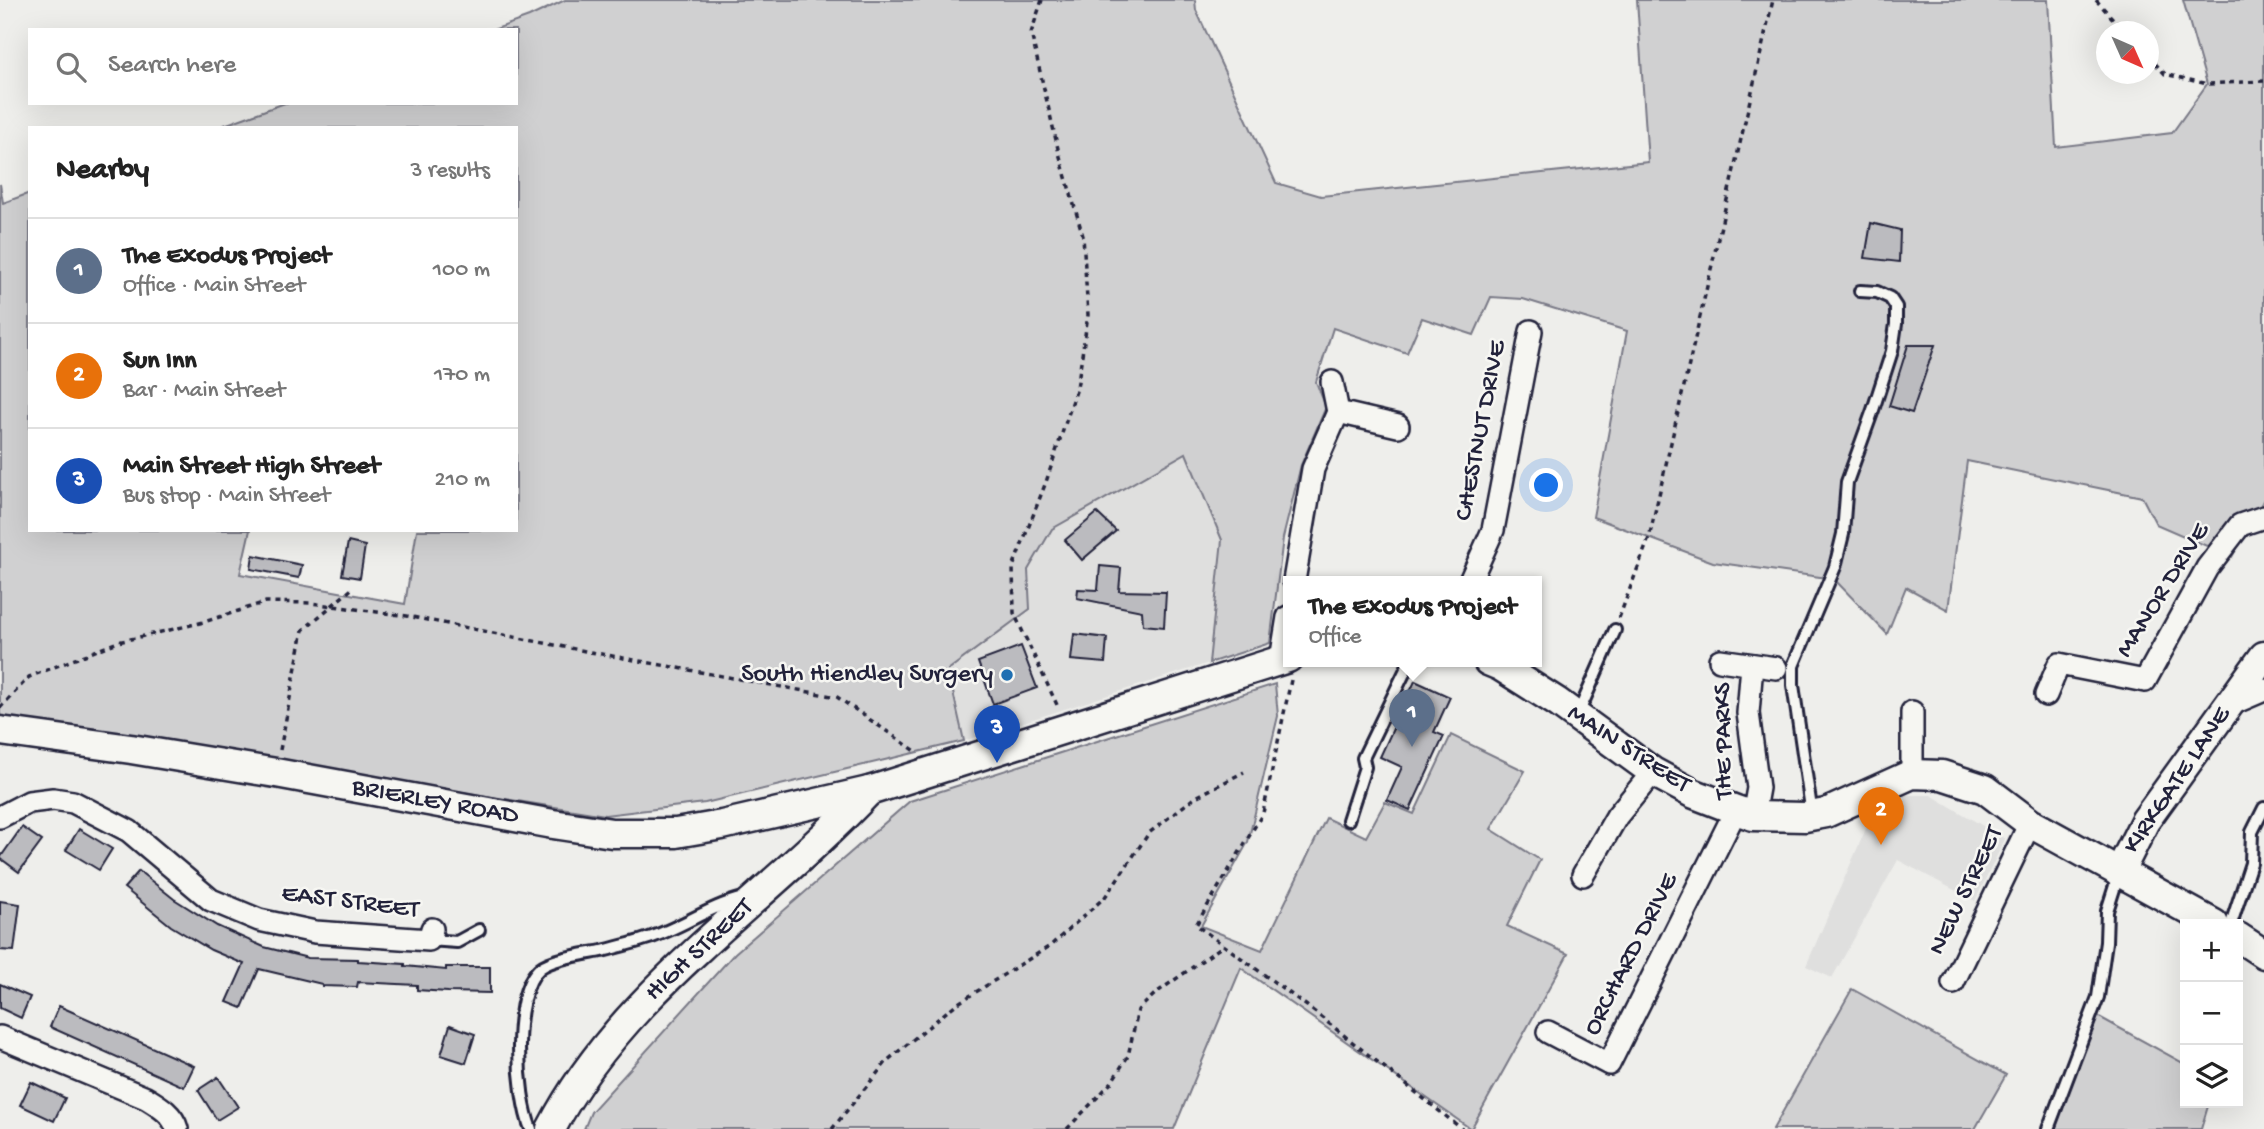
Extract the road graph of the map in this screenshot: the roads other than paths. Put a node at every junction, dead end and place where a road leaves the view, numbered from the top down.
1 (1860, 291) dead end
2 (1531, 331) dead end
3 (1332, 382) dead end
4 (1338, 412) junction
5 (1398, 426) dead end
6 (2264, 517) edge
7 (1295, 576) edge
8 (1472, 576) edge
9 (1615, 630) road end
10 (2264, 656) edge
11 (1720, 660) dead end
12 (1283, 665) edge
13 (1752, 665) junction
14 (1407, 667) edge
15 (1502, 667) edge
16 (1776, 668) dead end
17 (2264, 690) edge
18 (2046, 695) dead end
19 (2229, 705) junction
20 (1912, 712) dead end
21 (1577, 717) junction
22 (0, 731) edge
23 (1653, 772) junction
24 (1912, 774) junction
25 (869, 791) junction
26 (2264, 808) edge
27 (1745, 813) junction
28 (1812, 815) junction
29 (0, 817) edge
30 (1348, 820) dead end
31 (2030, 823) junction
32 (2119, 873) junction
33 (1583, 875) dead end
34 (763, 893) junction
35 (2205, 919) edge
36 (2233, 919) edge
37 (479, 930) dead end
38 (431, 934) joint
39 (2243, 940) edge
40 (2264, 954) edge
41 (1953, 983) dead end
42 (1548, 1032) dead end
43 (0, 1037) edge
44 (177, 1129) edge
45 (531, 1129) edge
46 (551, 1129) edge
47 (2048, 1129) edge

1 - 28 lane
2 - 8 street, CHESTNUT DRIVE
3 - 4 street
4 - 5 street
4 - 7 street
6 - 18 street, MANOR DRIVE
9 - 21 lane
10 - 19 street, KIRKGATE LANE
11 - 13 street, THE PARKS
12 - 25 street
13 - 16 street, THE PARKS
13 - 27 street, THE PARKS
14 - 30 lane
15 - 21 street, MAIN STREET
17 - 19 street
19 - 32 street, KIRKGATE LANE
20 - 24 street
21 - 23 street, MAIN STREET
22 - 25 street, BRIERLEY ROAD
23 - 27 street, MAIN STREET
23 - 33 street
24 - 28 street, MAIN STREET
24 - 31 street, MAIN STREET
25 - 34 street, HIGH STREET
26 - 36 lane
27 - 28 street, MAIN STREET
27 - 42 street, ORCHARD DRIVE
29 - 38 street, EAST STREET
31 - 32 street, MAIN STREET
31 - 41 street, NEW STREET
32 - 35 street, MAIN STREET
32 - 47 lane
34 - 45 lane
34 - 46 street, HIGH STREET
37 - 38 lane
39 - 40 street
43 - 44 street

